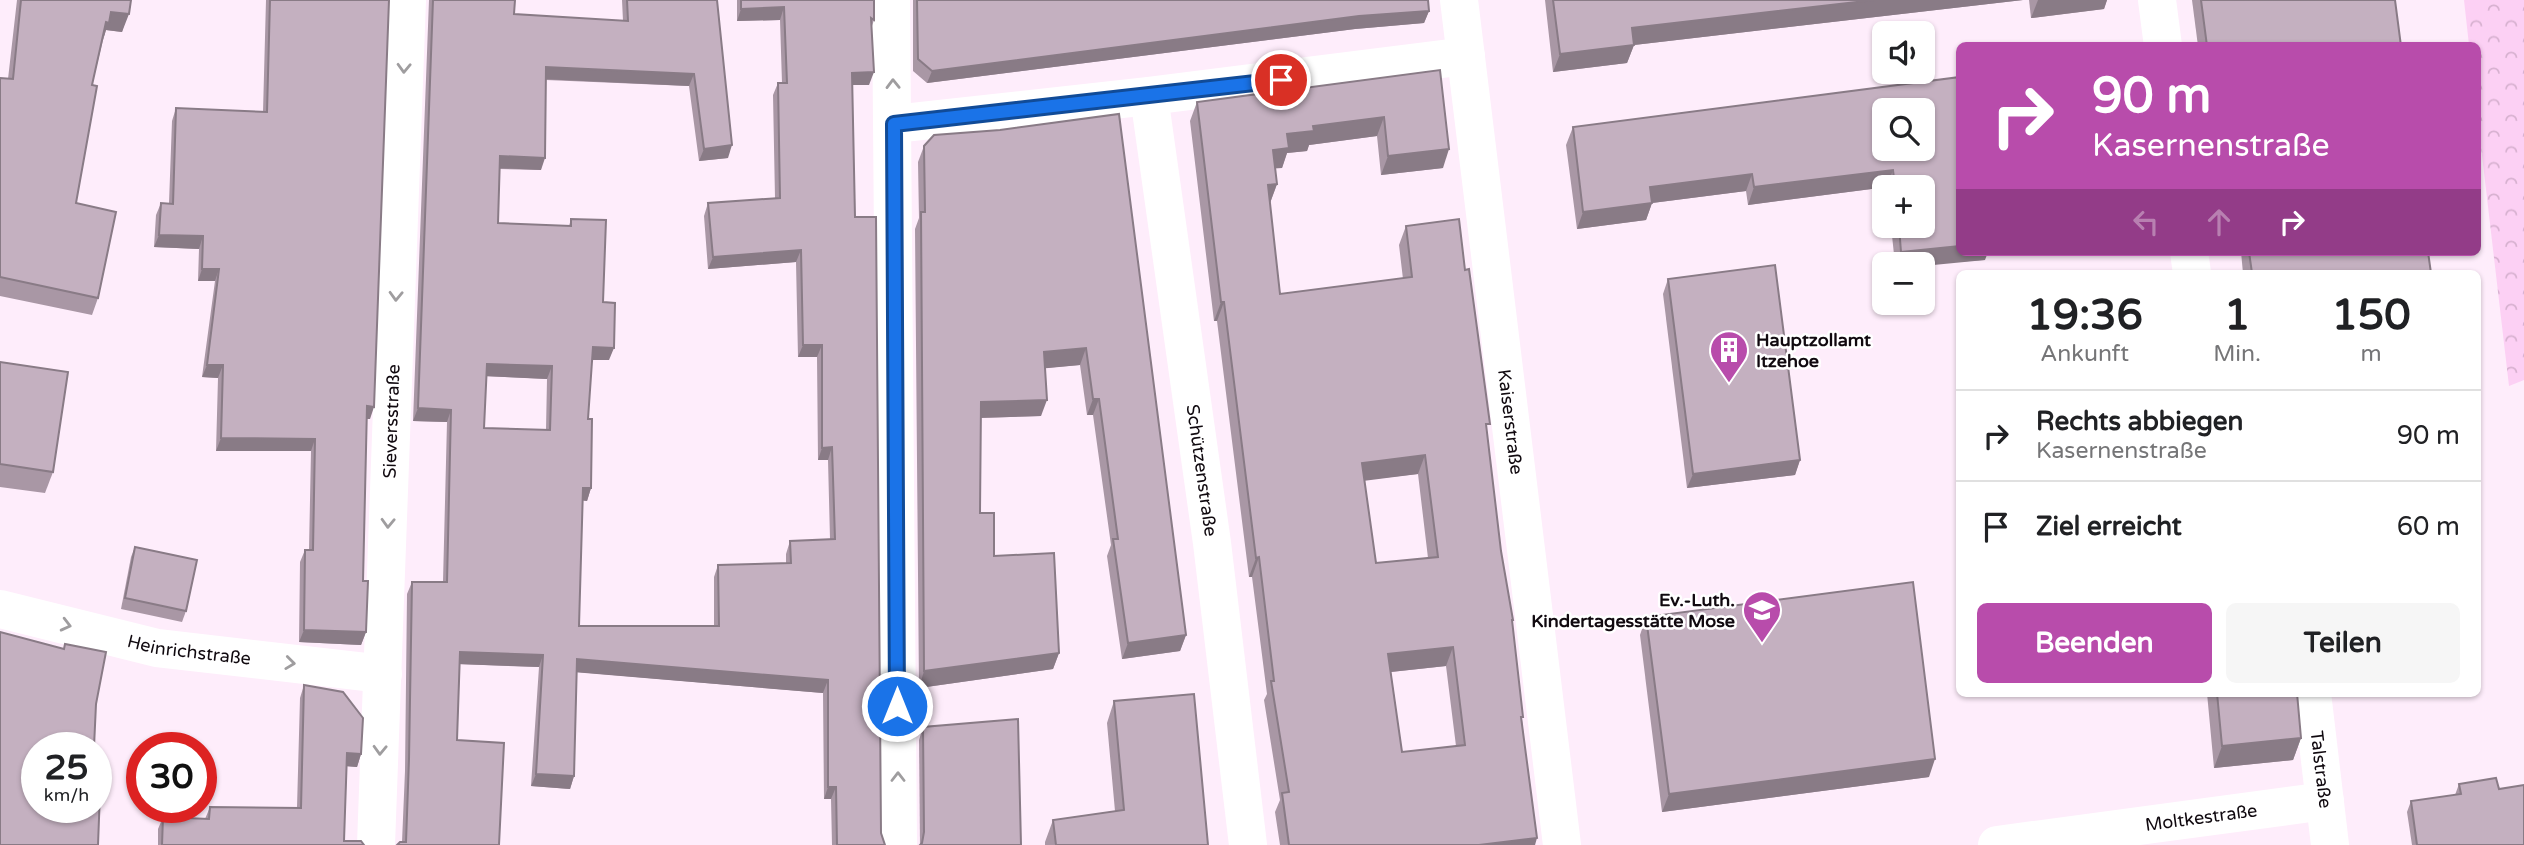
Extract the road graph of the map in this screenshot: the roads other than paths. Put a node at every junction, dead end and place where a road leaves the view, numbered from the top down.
1 (407, 0) edge
2 (891, 0) edge
3 (1459, 0) edge
4 (2157, 0) edge
5 (2162, 42) edge
6 (1466, 56) junction
7 (1149, 96) junction
8 (894, 124) junction
9 (0, 609) edge
10 (383, 674) junction
11 (2312, 697) edge
12 (2325, 801) junction
13 (376, 845) edge
14 (898, 845) edge
15 (1248, 845) edge
16 (1562, 845) edge
17 (1997, 845) edge
18 (2330, 845) edge

1 -> 10 street, Sieversstraße
8 -> 2 street
3 - 6 street, Kaiserstraße
4 - 5 street
6 - 7 street
6 - 16 street, Kaiserstraße
7 - 8 street
7 - 15 street, Schützenstraße
14 -> 8 street
9 -> 10 street, Heinrichstraße
10 -> 13 street, Sieversstraße
11 - 12 street, Talstraße
12 - 17 street, Moltkestraße
12 - 18 street, Talstraße

